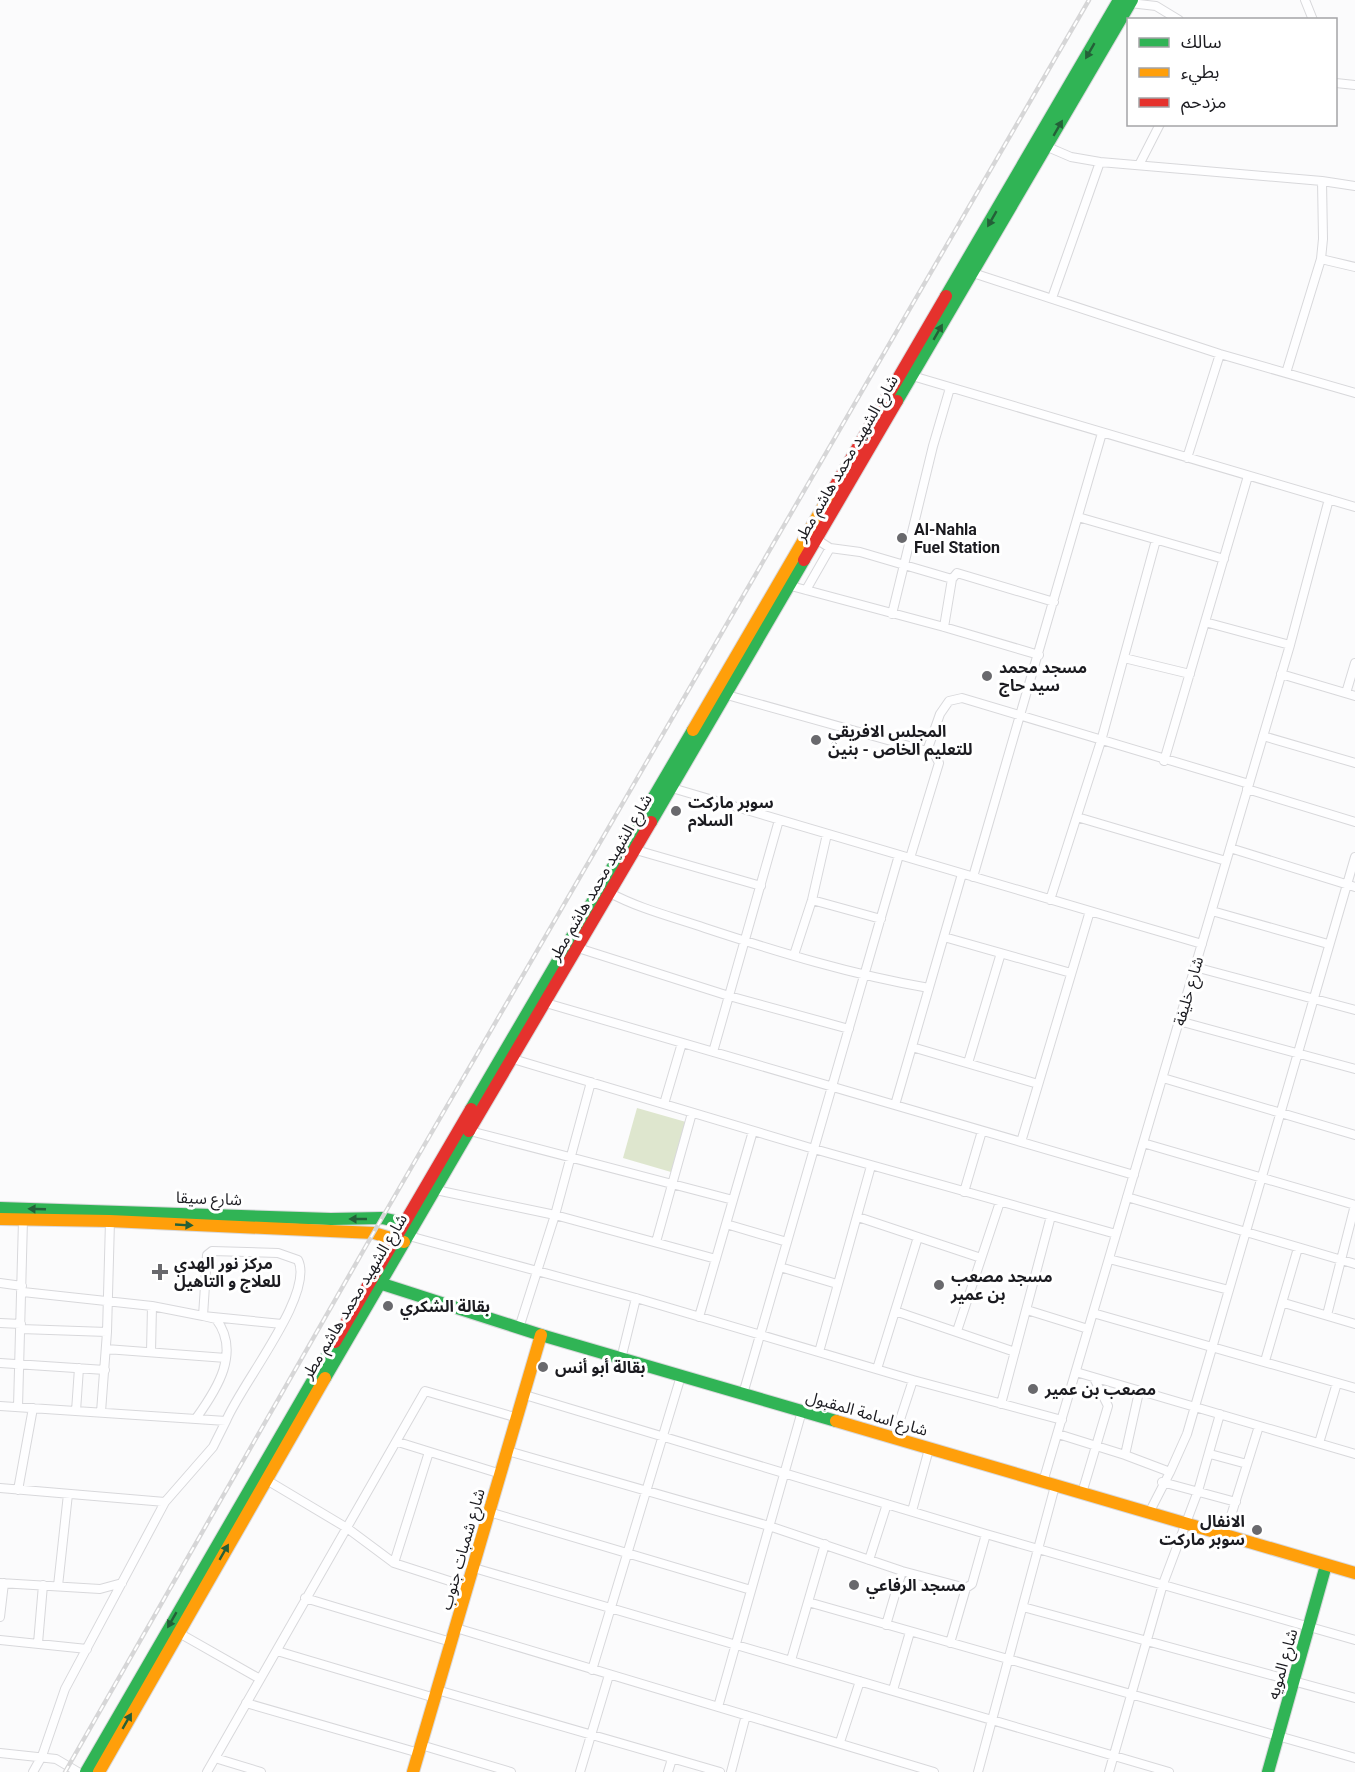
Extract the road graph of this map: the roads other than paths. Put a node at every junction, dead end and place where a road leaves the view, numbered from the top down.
1 (1305, 0) edge
2 (1126, 1) edge
3 (1176, 18) edge
4 (1312, 18) edge
5 (1337, 83) edge
6 (1355, 85) edge
7 (1159, 126) edge
8 (1041, 145) junction
9 (1100, 162) junction
10 (1139, 165) junction
11 (1322, 181) junction
12 (1355, 186) edge
13 (1320, 258) junction
14 (1355, 267) edge
15 (973, 273) junction
16 (1052, 298) junction
17 (1220, 354) junction
18 (1286, 373) junction
19 (908, 375) junction
20 (950, 388) junction
21 (1355, 393) edge
22 (1102, 433) junction
23 (1187, 458) junction
24 (1248, 476) junction
25 (1329, 499) junction
26 (1355, 507) edge
27 (1078, 517) junction
28 (813, 537) junction
29 (1156, 540) junction
30 (830, 548) junction
31 (1224, 559) junction
32 (903, 567) junction
33 (952, 579) junction
34 (790, 586) junction
35 (806, 590) junction
36 (1054, 602) junction
37 (891, 614) junction
38 (1205, 622) junction
39 (944, 627) junction
40 (1290, 645) junction
41 (1039, 656) junction
42 (1124, 658) junction
43 (1355, 663) edge
44 (1190, 674) junction
45 (1281, 674) junction
46 (727, 694) junction
47 (1350, 695) edge
48 (1021, 716) junction
49 (1263, 736) junction
50 (1101, 741) junction
51 (927, 751) junction
52 (1164, 761) junction
53 (1355, 763) edge
54 (1248, 787) junction
55 (672, 788) junction
56 (1077, 817) junction
57 (779, 820) junction
58 (1355, 822) edge
59 (827, 834) junction
60 (1230, 848) junction
61 (636, 850) junction
62 (899, 855) junction
63 (1355, 857) edge
64 (910, 858) junction
65 (1226, 861) junction
66 (962, 874) junction
67 (973, 877) junction
68 (1351, 885) edge
69 (761, 886) junction
70 (610, 893) junction
71 (812, 900) junction
72 (1050, 900) junction
73 (1090, 911) junction
74 (1212, 911) junction
75 (880, 919) junction
76 (944, 937) junction
77 (745, 941) junction
78 (1202, 944) junction
79 (1328, 944) junction
80 (578, 948) junction
81 (1001, 953) junction
82 (794, 955) junction
83 (1195, 967) junction
84 (1071, 973) junction
85 (864, 977) junction
86 (929, 988) junction
87 (729, 996) junction
88 (1313, 997) junction
89 (546, 1003) junction
90 (1355, 1010) edge
91 (1179, 1021) junction
92 (849, 1029) junction
93 (682, 1043) junction
94 (912, 1047) junction
95 (713, 1052) junction
96 (1298, 1052) junction
97 (513, 1059) junction
98 (968, 1063) junction
99 (1355, 1069) edge
100 (1163, 1077) junction
101 (591, 1082) junction
102 (1038, 1084) junction
103 (832, 1087) junction
104 (664, 1104) junction
105 (895, 1105) junction
106 (692, 1113) junction
107 (1280, 1113) junction
108 (471, 1131) junction
109 (753, 1131) junction
110 (982, 1131) junction
111 (1355, 1135) edge
112 (1021, 1142) junction
113 (1143, 1143) junction
114 (814, 1149) junction
115 (570, 1156) junction
116 (871, 1166) junction
117 (1134, 1175) junction
118 (1261, 1177) junction
119 (673, 1183) junction
120 (436, 1190) junction
121 (964, 1192) junction
122 (1127, 1197) junction
123 (733, 1200) junction
124 (1000, 1202) junction
125 (0, 1208) edge
126 (555, 1215) junction
127 (1051, 1216) junction
128 (858, 1217) junction
129 (0, 1219) edge
130 (24, 1220) junction
131 (110, 1221) junction
132 (726, 1224) junction
133 (406, 1233) junction
134 (1245, 1233) junction
135 (1116, 1234) junction
136 (918, 1236) junction
137 (656, 1242) junction
138 (787, 1242) junction
139 (1298, 1248) junction
140 (981, 1258) junction
141 (716, 1259) junction
142 (1109, 1259) junction
143 (1340, 1260) junction
144 (1355, 1264) edge
145 (780, 1267) junction
146 (537, 1273) junction
147 (0, 1283) edge
148 (376, 1283) junction
149 (837, 1284) junction
150 (22, 1289) junction
151 (1228, 1290) junction
152 (636, 1298) junction
153 (108, 1301) junction
154 (1284, 1303) junction
155 (152, 1306) junction
156 (1027, 1310) junction
157 (895, 1311) junction
158 (1093, 1313) junction
159 (1327, 1315) junction
160 (203, 1317) junction
161 (699, 1317) junction
162 (0, 1323) edge
163 (282, 1324) junction
164 (1355, 1324) edge
165 (21, 1327) junction
166 (519, 1328) junction
167 (1088, 1329) junction
168 (957, 1331) junction
169 (107, 1332) junction
170 (541, 1335) junction
171 (760, 1335) junction
172 (1212, 1348) junction
173 (106, 1349) junction
174 (151, 1352) junction
175 (819, 1352) junction
176 (1015, 1352) junction
177 (226, 1358) junction
178 (621, 1359) junction
179 (1265, 1361) junction
180 (0, 1363) edge
181 (20, 1364) junction
182 (80, 1368) junction
183 (878, 1369) junction
184 (105, 1370) junction
185 (1076, 1372) junction
186 (681, 1376) junction
187 (1094, 1378) junction
188 (913, 1380) junction
189 (1337, 1383) junction
190 (1355, 1388) edge
191 (1139, 1392) junction
192 (743, 1394) junction
193 (525, 1395) junction
194 (1001, 1404) junction
195 (0, 1406) edge
196 (18, 1407) junction
197 (1194, 1407) junction
198 (33, 1408) junction
199 (76, 1411) junction
200 (101, 1412) junction
201 (802, 1412) junction
202 (1220, 1414) junction
203 (197, 1417) junction
204 (518, 1418) junction
205 (1062, 1420) junction
206 (226, 1421) junction
207 (1259, 1426) junction
208 (1058, 1434) junction
209 (664, 1435) junction
210 (894, 1438) junction
211 (398, 1442) junction
212 (1319, 1443) junction
213 (1097, 1446) junction
214 (930, 1449) junction
215 (508, 1451) junction
216 (429, 1452) junction
217 (1210, 1454) junction
218 (1355, 1454) edge
219 (1125, 1455) junction
220 (1247, 1464) junction
221 (1170, 1472) junction
222 (785, 1473) junction
223 (501, 1474) junction
224 (265, 1479) junction
225 (1162, 1482) junction
226 (1049, 1484) junction
227 (0, 1488) edge
228 (18, 1490) junction
229 (1198, 1491) junction
230 (647, 1493) junction
231 (1082, 1493) junction
232 (68, 1494) junction
233 (165, 1502) junction
234 (1236, 1502) junction
235 (887, 1504) junction
236 (912, 1511) junction
237 (489, 1512) junction
238 (1149, 1513) junction
239 (1183, 1525) junction
240 (769, 1527) junction
241 (347, 1528) junction
242 (986, 1534) junction
243 (1225, 1535) junction
244 (825, 1544) junction
245 (1040, 1548) junction
246 (628, 1552) junction
247 (869, 1560) junction
248 (394, 1563) junction
249 (1326, 1565) junction
250 (474, 1568) junction
251 (902, 1571) junction
252 (1355, 1573) edge
253 (2, 1583) edge
254 (122, 1583) junction
255 (1163, 1584) junction
256 (43, 1585) junction
257 (58, 1586) junction
258 (468, 1587) junction
259 (966, 1588) junction
260 (751, 1590) junction
261 (305, 1598) junction
262 (808, 1602) junction
263 (1023, 1607) junction
264 (612, 1608) junction
265 (0, 1617) edge
266 (886, 1625) junction
267 (1310, 1627) junction
268 (456, 1628) junction
269 (179, 1632) junction
270 (910, 1632) junction
271 (0, 1640) edge
272 (1355, 1640) edge
273 (1146, 1641) junction
274 (452, 1642) junction
275 (38, 1643) junction
276 (950, 1643) junction
277 (736, 1644) junction
278 (87, 1649) junction
279 (277, 1651) junction
280 (790, 1660) junction
281 (1009, 1660) junction
282 (592, 1670) junction
283 (609, 1675) junction
284 (260, 1679) junction
285 (860, 1681) junction
286 (1295, 1682) junction
287 (893, 1690) junction
288 (436, 1694) junction
289 (1131, 1695) junction
290 (1355, 1698) edge
291 (246, 1703) junction
292 (718, 1707) junction
293 (746, 1715) junction
294 (993, 1719) junction
295 (591, 1734) junction
296 (1278, 1738) junction
297 (840, 1742) junction
298 (420, 1749) junction
299 (0, 1753) edge
300 (42, 1756) junction
301 (1114, 1757) junction
302 (215, 1758) junction
303 (1355, 1758) edge
304 (672, 1759) junction
305 (906, 1768) edge
306 (33, 1772) edge
307 (78, 1772) edge
308 (86, 1772) edge
309 (99, 1772) edge
310 (207, 1772) edge
311 (261, 1772) edge
312 (413, 1772) edge
313 (511, 1772) edge
314 (580, 1772) edge
315 (668, 1772) edge
316 (720, 1772) edge
317 (731, 1772) edge
318 (934, 1772) edge
319 (978, 1772) edge
320 (1109, 1772) edge
321 (1169, 1772) edge
322 (1268, 1772) edge

1 - 4 street
2 - 3 street
2 - 8 main road, شارع الشهيد محمد هاشم مطر
5 - 6 street
7 - 10 street
8 - 9 street
8 - 15 main road, شارع الشهيد محمد هاشم مطر
8 -> 19 main road, شارع الشهيد محمد هاشم مطر
9 - 10 street
9 - 16 street
10 - 11 street
11 - 12 street
11 - 13 street
13 - 14 street
13 - 18 street
15 - 16 street
19 -> 15 main road, شارع الشهيد محمد هاشم مطر
16 - 17 street
17 - 18 street
17 - 23 street
18 - 21 street
19 - 20 street
19 - 28 main road, شارع الشهيد محمد هاشم مطر
20 - 22 street
20 - 32 street
22 - 23 street
22 - 27 street
23 - 24 street
24 - 25 street
24 - 31 street
25 - 26 street
25 - 40 street, شارع خليفة
27 - 29 street
27 - 36 street
28 - 30 street
28 - 34 main road, شارع الشهيد محمد هاشم مطر
28 - 133 main road, شارع الشهيد محمد هاشم مطر
29 - 31 street
29 - 42 street
30 - 32 street
30 - 35 street
31 - 38 street
32 - 33 street
32 - 37 street
33 - 36 street
33 - 39 street
34 - 35 street
34 - 46 main road, شارع الشهيد محمد هاشم مطر
35 - 37 street
36 - 41 street
37 - 39 street
38 - 40 street
38 - 44 street
39 - 41 street
40 - 45 street, شارع خليفة
41 - 48 street
42 - 44 street
42 - 50 street
43 - 47 street
44 - 52 street
45 - 47 street
45 - 49 street, شارع خليفة
46 - 51 street
46 - 55 main road, شارع الشهيد محمد هاشم مطر
48 - 50 street
48 - 51 street
48 - 67 street
49 - 53 street
49 - 54 street, شارع خليفة
50 - 52 street
50 - 56 street
51 - 64 street
52 - 54 street
54 - 58 street
54 - 60 street, شارع خليفة
55 - 57 street
55 - 61 main road, شارع الشهيد محمد هاشم مطر
56 - 65 street
56 - 72 street
57 - 59 street
57 - 69 street
59 - 62 street
59 - 71 street
60 - 65 street, شارع خليفة
60 - 68 street
61 - 69 street
61 - 70 main road, شارع الشهيد محمد هاشم مطر
62 - 64 street
62 - 75 street
63 - 68 street
64 - 66 street
65 - 74 street, شارع خليفة
66 - 67 street
66 - 76 street
67 - 72 street
68 - 79 street
69 - 77 street
70 - 77 street
70 - 80 main road, شارع الشهيد محمد هاشم مطر
71 - 75 street
71 - 82 street
72 - 73 street
73 - 78 street
73 - 84 street
74 - 78 street, شارع خليفة
74 - 79 street
75 - 85 street
76 - 81 street
76 - 86 street
77 - 82 street
77 - 87 street
78 - 83 street, شارع خليفة
79 - 88 street
80 - 87 street
80 - 89 main road, شارع الشهيد محمد هاشم مطر
81 - 84 street
81 - 98 street
82 - 85 street
83 - 88 street
83 - 91 street, شارع خليفة
84 - 102 street
85 - 86 street
85 - 92 street
86 - 94 street
87 - 92 street
87 - 95 street
88 - 90 street
88 - 96 street
89 - 93 street
89 - 97 main road, شارع الشهيد محمد هاشم مطر
91 - 96 street
91 - 100 street, شارع خليفة
92 - 103 street
93 - 95 street
93 - 104 street
94 - 98 street
94 - 105 street
95 - 103 street
96 - 99 street
96 - 107 street
97 - 101 street
97 - 108 main road, شارع الشهيد محمد هاشم مطر
98 - 102 street
100 - 107 street
100 - 113 street, شارع خليفة
101 - 104 street
101 - 115 street
102 - 112 street
103 - 105 street
103 - 114 street
104 - 106 street
105 - 110 street
106 - 109 street
106 - 119 street
107 - 111 street
107 - 118 street
108 - 115 street
108 - 120 main road, شارع الشهيد محمد هاشم مطر
109 - 114 street
109 - 123 street
110 - 112 street
110 - 121 street
112 - 117 street
113 - 117 street, شارع خليفة
113 - 118 street
114 - 116 street
114 - 138 street
115 - 119 street
115 - 126 street
116 - 121 street
116 - 128 street
117 - 122 street, شارع خليفة
118 - 134 street
118 - 143 street
119 - 123 street
119 - 137 street
120 - 126 street
120 - 133 main road, شارع الشهيد محمد هاشم مطر
121 - 124 street
122 - 134 street
122 - 135 street, شارع خليفة
123 - 132 street
124 - 127 street
124 - 140 street
133 -> 125 main road, شارع سيقا
126 - 137 street
126 - 146 street
127 - 135 street
127 - 156 street
128 - 136 street
128 - 149 street
129 - 130 main road, شارع سيقا
130 - 131 main road, شارع سيقا
130 - 150 street
131 -> 133 main road, شارع سيقا
131 - 153 street
132 - 138 street
132 - 141 street
133 - 146 street
133 - 148 main road, شارع الشهيد محمد هاشم مطر
134 - 139 street
134 - 151 street
135 - 142 street, شارع خليفة
136 - 140 street
136 - 157 street
137 - 141 street
138 - 145 street
139 - 143 street
139 - 154 street
140 - 168 street
141 - 161 street
142 - 151 street
142 - 158 street, شارع خليفة
143 - 144 street
143 - 159 street
145 - 149 street
145 - 171 street
146 - 152 street
146 - 166 street
147 - 150 street
148 - 166 main road, شارع اسامة المقبول
148 - 224 main road, شارع الشهيد محمد هاشم مطر
148 -> 308 main road, شارع الشهيد محمد هاشم مطر
149 - 175 street
150 - 153 street
150 - 165 street
151 - 172 street
152 - 161 street
152 - 178 street
153 - 155 street
153 - 169 street
154 - 159 street
154 - 179 street
155 - 160 street
155 - 174 street
156 - 167 street
156 - 176 street
157 - 168 street
157 - 183 street
158 - 167 street, شارع خليفة
158 - 172 street
159 - 164 street
160 - 163 street
160 - 163 street
160 - 177 street
161 - 171 street
162 - 165 street
163 - 206 street
165 - 169 street
165 - 181 street
166 - 170 main road, شارع اسامة المقبول
167 - 185 street, شارع خليفة
168 - 176 street
169 - 173 street
170 - 178 main road, شارع اسامة المقبول
170 - 193 main road, شارع شمبات جنوب
171 - 175 street
171 - 192 street
172 - 179 street
172 - 197 street
173 - 174 street
173 - 184 street
174 - 177 street
175 - 183 street
176 - 194 street
177 - 203 street
178 - 186 main road, شارع اسامة المقبول
179 - 189 street
180 - 181 street
181 - 182 street
181 - 196 street
182 - 184 street
182 - 199 street
183 - 188 street
184 - 200 street
185 - 187 street
185 - 205 street, شارع خليفة
186 - 192 main road, شارع اسامة المقبول
186 - 209 street
187 - 191 street
187 - 213 street
188 - 194 street
188 - 210 street
189 - 190 street
189 - 212 street
191 - 197 street
191 - 219 street
192 - 201 main road, شارع اسامة المقبول
193 - 204 main road, شارع شمبات جنوب
193 - 209 street
194 - 205 street
195 - 196 street
196 - 198 street
197 - 202 street
197 - 221 street
198 - 199 street
198 - 228 street
199 - 200 street
200 - 203 street
201 - 210 main road, شارع اسامة المقبول
201 - 222 street
202 - 207 street
202 - 217 street
203 - 206 street
204 - 211 street
204 - 215 main road, شارع شمبات جنوب
205 - 208 street, شارع خليفة
206 - 233 street
207 - 212 street
207 - 220 street
208 - 213 street
208 - 226 street, شارع خليفة
209 - 222 street
209 - 230 street
210 - 214 main road, شارع اسامة المقبول
211 - 216 street
211 - 241 street
212 - 218 street
213 - 219 street
213 - 231 street
214 - 226 main road, شارع اسامة المقبول
214 - 236 street
215 - 223 main road, شارع شمبات جنوب
215 - 230 street
216 - 223 street
216 - 248 street
217 - 220 street
217 - 229 street
219 - 221 street
220 - 234 street
221 - 225 street
222 - 235 street
222 - 240 street
223 - 237 main road, شارع شمبات جنوب
224 - 241 street
269 -> 224 main road, شارع الشهيد محمد هاشم مطر
225 - 229 street
225 - 238 street
226 - 231 main road, شارع اسامة المقبول
226 - 245 street, شارع خليفة
227 - 228 street
228 - 232 street
229 - 234 street
229 - 239 street
230 - 240 street
230 - 246 street
231 - 238 main road, شارع اسامة المقبول
232 - 233 street
232 - 257 street
233 - 254 street
234 - 243 street
235 - 236 street
235 - 247 street
236 - 242 street
237 - 246 street
237 - 250 main road, شارع شمبات جنوب
238 - 239 main road, شارع اسامة المقبول
239 - 243 main road, شارع اسامة المقبول
239 - 255 street
240 - 244 street
240 - 260 street
241 - 248 street
241 - 261 street
242 - 245 street
242 - 259 street
243 - 249 main road, شارع اسامة المقبول
244 - 247 street
244 - 262 street
245 - 255 street
245 - 263 street, شارع خليفة
246 - 260 street
246 - 264 street
247 - 251 street
248 - 258 street
249 - 252 main road, شارع اسامة المقبول
249 - 267 main road, شارع المويه
250 - 258 main road, شارع شمبات جنوب
250 - 264 street
251 - 259 street
251 - 266 street
253 - 256 street
253 - 265 street
254 - 257 street
254 - 278 street
255 - 267 street
255 - 273 street
256 - 257 street
256 - 275 street
258 - 268 main road, شارع شمبات جنوب
259 - 276 street
260 - 277 street
261 - 274 street
261 - 279 street
262 - 266 street
262 - 280 street
263 - 273 street
263 - 281 street, شارع خليفة
264 - 277 street
264 - 282 street
266 - 270 street
267 - 272 street
267 - 286 main road, شارع المويه
268 - 274 main road, شارع شمبات جنوب
268 - 282 street
269 - 284 street
309 -> 269 main road, شارع الشهيد محمد هاشم مطر
270 - 276 street
270 - 287 street
271 - 275 street
273 - 286 street
273 - 289 street
274 - 288 main road, شارع شمبات جنوب
275 - 278 street
276 - 281 street
277 - 280 street
277 - 292 street
278 - 300 street
279 - 284 street
279 - 288 street
280 - 285 street
281 - 289 street
281 - 294 street, شارع خليفة
282 - 283 street
283 - 292 street
283 - 295 street
284 - 291 street
285 - 287 street
285 - 297 street
286 - 290 street
286 - 296 main road, شارع المويه
287 - 294 street
288 - 295 street
288 - 298 main road, شارع شمبات جنوب
289 - 296 street
289 - 301 street
291 - 298 street
291 - 302 street
292 - 293 street
293 - 297 street
293 - 317 street
294 - 301 street
294 - 319 street, شارع خليفة
295 - 304 street
295 - 314 street
296 - 303 street
296 - 322 main road, شارع المويه
297 - 305 street
298 - 312 main road, شارع شمبات جنوب
298 - 313 street
299 - 300 street
300 - 306 street
300 - 307 street
301 - 320 street
301 - 321 street
302 - 310 street
302 - 311 street
304 - 315 street
304 - 316 street
305 - 318 street

